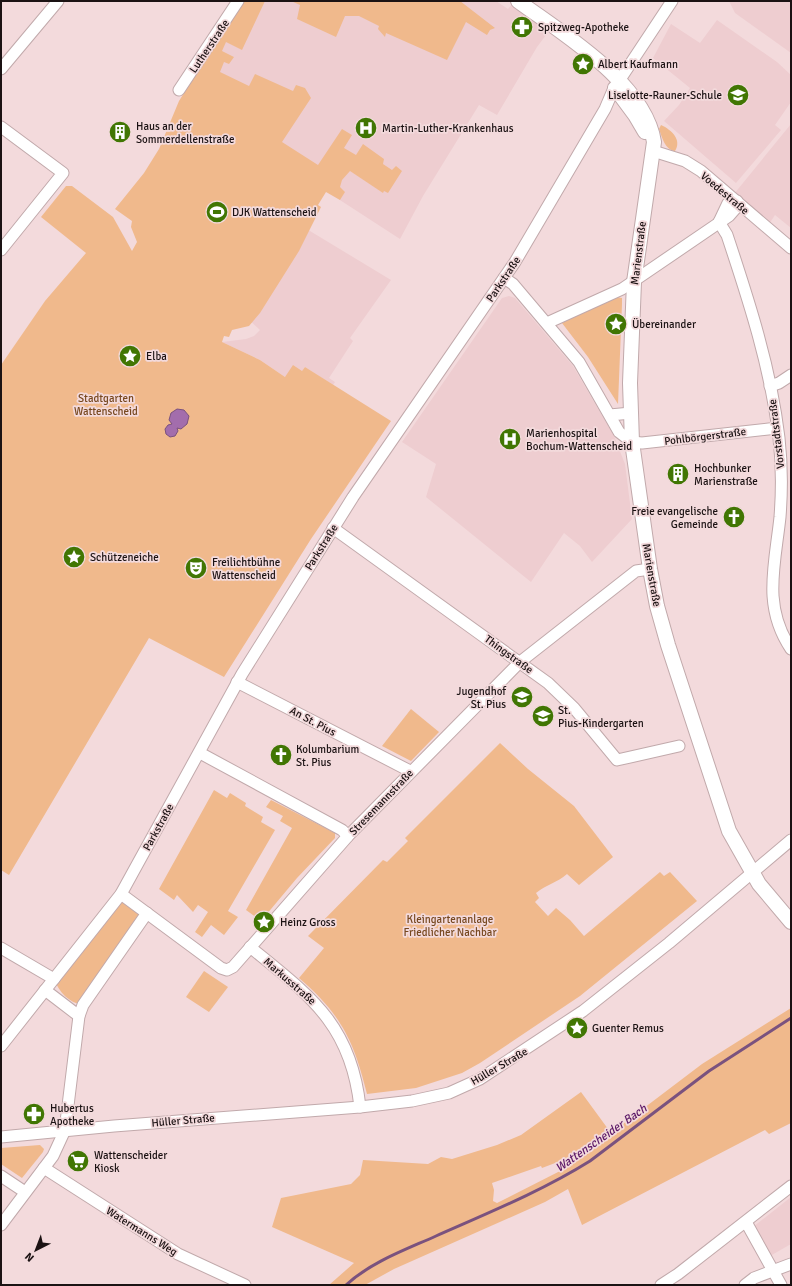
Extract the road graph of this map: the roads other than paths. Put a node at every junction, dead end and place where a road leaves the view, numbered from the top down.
1 (58, 1) edge
2 (238, 1) edge
3 (518, 1) edge
4 (672, 1) edge
5 (1, 69) edge
6 (617, 84) junction
7 (179, 90) dead end
8 (627, 104) junction
9 (604, 109) junction
10 (1, 126) edge
11 (653, 151) junction
12 (734, 204) junction
13 (719, 222) junction
14 (791, 248) edge
15 (1, 250) edge
16 (504, 278) junction
17 (634, 282) junction
18 (547, 323) junction
19 (791, 375) edge
20 (770, 386) junction
21 (630, 413) junction
22 (610, 415) junction
23 (777, 428) junction
24 (632, 442) junction
25 (333, 528) junction
26 (650, 569) junction
27 (791, 649) edge
28 (520, 662) junction
29 (237, 682) junction
30 (679, 746) dead end
31 (200, 753) junction
32 (410, 772) junction
33 (348, 836) junction
34 (791, 840) edge
35 (752, 872) junction
36 (121, 894) junction
37 (147, 913) junction
38 (791, 922) edge
39 (250, 947) junction
40 (1, 948) edge
41 (54, 979) junction
42 (46, 990) junction
43 (79, 1016) junction
44 (1, 1046) edge
45 (360, 1106) junction
46 (65, 1130) junction
47 (1, 1137) edge
48 (44, 1168) junction
49 (1, 1176) edge
50 (791, 1186) edge
51 (25, 1192) junction
52 (746, 1222) junction
53 (1, 1225) edge
54 (791, 1264) edge
55 (774, 1271) junction
56 (245, 1285) edge
57 (661, 1285) edge
58 (745, 1285) edge
59 (781, 1285) edge

1 - 5 street
2 - 7 street, Lutherstraße
3 - 6 main road
4 - 6 street, Parkstraße
6 - 8 main road
6 - 9 street, Parkstraße
6 - 11 main road
8 - 9 street
8 - 11 main road
9 - 16 street, Parkstraße
10 - 15 street
11 - 12 street, Voedestraße
11 - 17 main road, Marienstraße
12 - 13 street
12 - 14 street, Voedestraße
13 - 17 street
13 - 20 street, Vorstadtstraße
16 - 18 street
16 - 25 street, Parkstraße
17 - 18 street
17 - 21 main road, Marienstraße
18 - 22 street
19 - 20 street
20 - 23 street, Vorstadtstraße
21 - 22 street
21 - 24 main road, Marienstraße
22 - 24 street
23 - 24 street, Pohlbörgerstraße
23 - 27 street, Vorstadtstraße
24 - 26 main road, Marienstraße
25 - 28 street, Thingstraße
25 - 29 street, Parkstraße
26 - 28 street, Stresemannstraße
26 - 35 main road, Marienstraße
28 - 30 street, Thingstraße
28 - 32 street, Stresemannstraße
29 - 31 street, Parkstraße
29 - 32 street, An St. Pius
31 - 33 street
31 - 36 street, Parkstraße
32 - 33 street, Stresemannstraße
33 - 39 street, Stresemannstraße
34 - 35 street, Hüller Straße
35 - 38 main road, Marienstraße
35 - 45 street, Hüller Straße
36 - 37 street, Stresemannstraße
36 - 41 street, Parkstraße
37 - 39 street, Stresemannstraße
37 - 43 street
39 - 45 street, Markusstraße
40 - 41 street
41 - 42 street, Parkstraße
42 - 43 street
42 - 44 street, Parkstraße
43 - 46 street
45 - 46 street, Hüller Straße
46 - 47 street, Hüller Straße
46 - 48 street
48 - 51 street
48 - 56 street, Watermanns Weg
49 - 51 street
50 - 52 street
51 - 53 street
52 - 55 street
52 - 57 street
54 - 55 street
55 - 58 street
55 - 59 street

